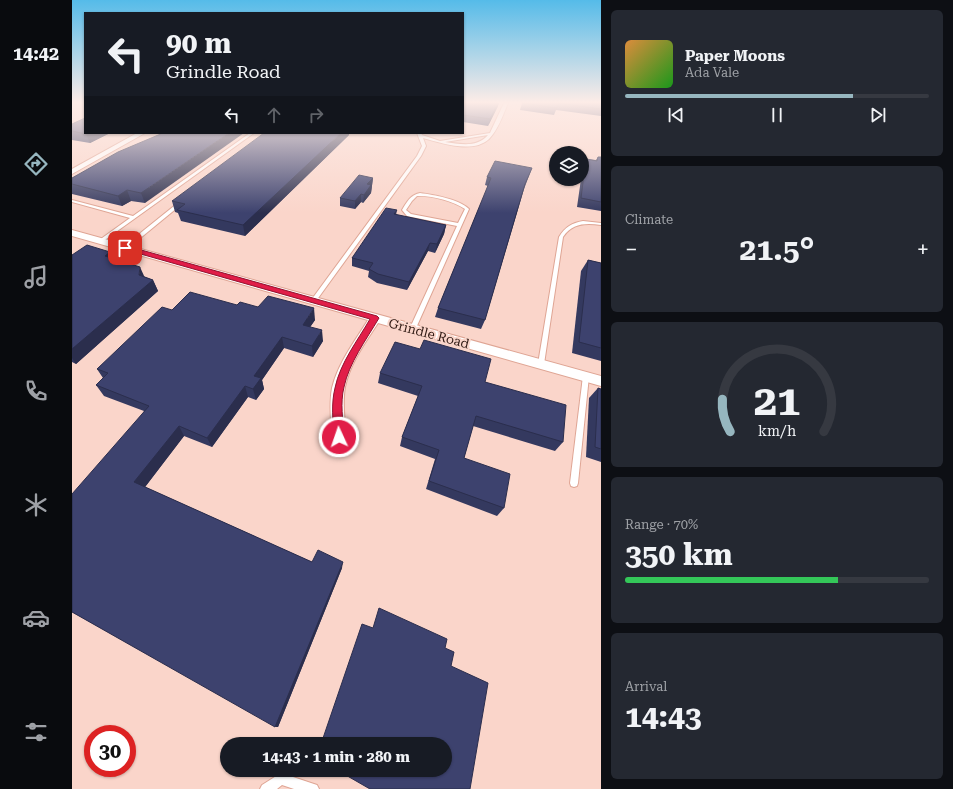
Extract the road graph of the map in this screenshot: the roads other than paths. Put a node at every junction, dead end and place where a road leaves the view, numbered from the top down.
1 (130, 140) edge
2 (242, 140) edge
3 (422, 140) edge
4 (434, 140) edge
5 (446, 140) edge
6 (487, 140) edge
7 (437, 141) junction
8 (424, 146) junction
9 (218, 157) junction
10 (224, 158) dead end
11 (72, 165) edge
12 (81, 167) junction
13 (72, 172) edge
14 (186, 199) edge
15 (72, 201) edge
16 (133, 217) junction
17 (601, 224) edge
18 (459, 225) junction
19 (72, 233) edge
20 (100, 241) junction
21 (125, 248) junction
22 (314, 300) junction
23 (375, 318) junction
24 (413, 328) junction
25 (541, 364) junction
26 (586, 376) junction
27 (601, 381) edge
28 (339, 437) dead end
29 (574, 484) dead end
30 (266, 789) edge
31 (313, 789) edge

1 - 12 street
2 - 9 lane
3 - 8 lane
4 - 7 lane
5 - 7 lane
6 - 7 lane
7 - 8 lane
8 - 22 lane
9 - 10 lane
9 - 16 lane
11 - 12 street
12 - 13 street
14 - 21 lane
15 - 16 lane
16 - 20 lane
17 - 25 lane
18 - 18 lane
18 - 24 lane
19 - 20 street, Grindle Road
20 - 21 street, Grindle Road
21 - 22 street, Grindle Road
22 - 23 street, Grindle Road
23 - 24 street, Grindle Road
23 - 28 street
24 - 25 street, Grindle Road
25 - 26 street, Grindle Road
26 - 27 street, Grindle Road
26 - 29 lane
30 - 31 lane

